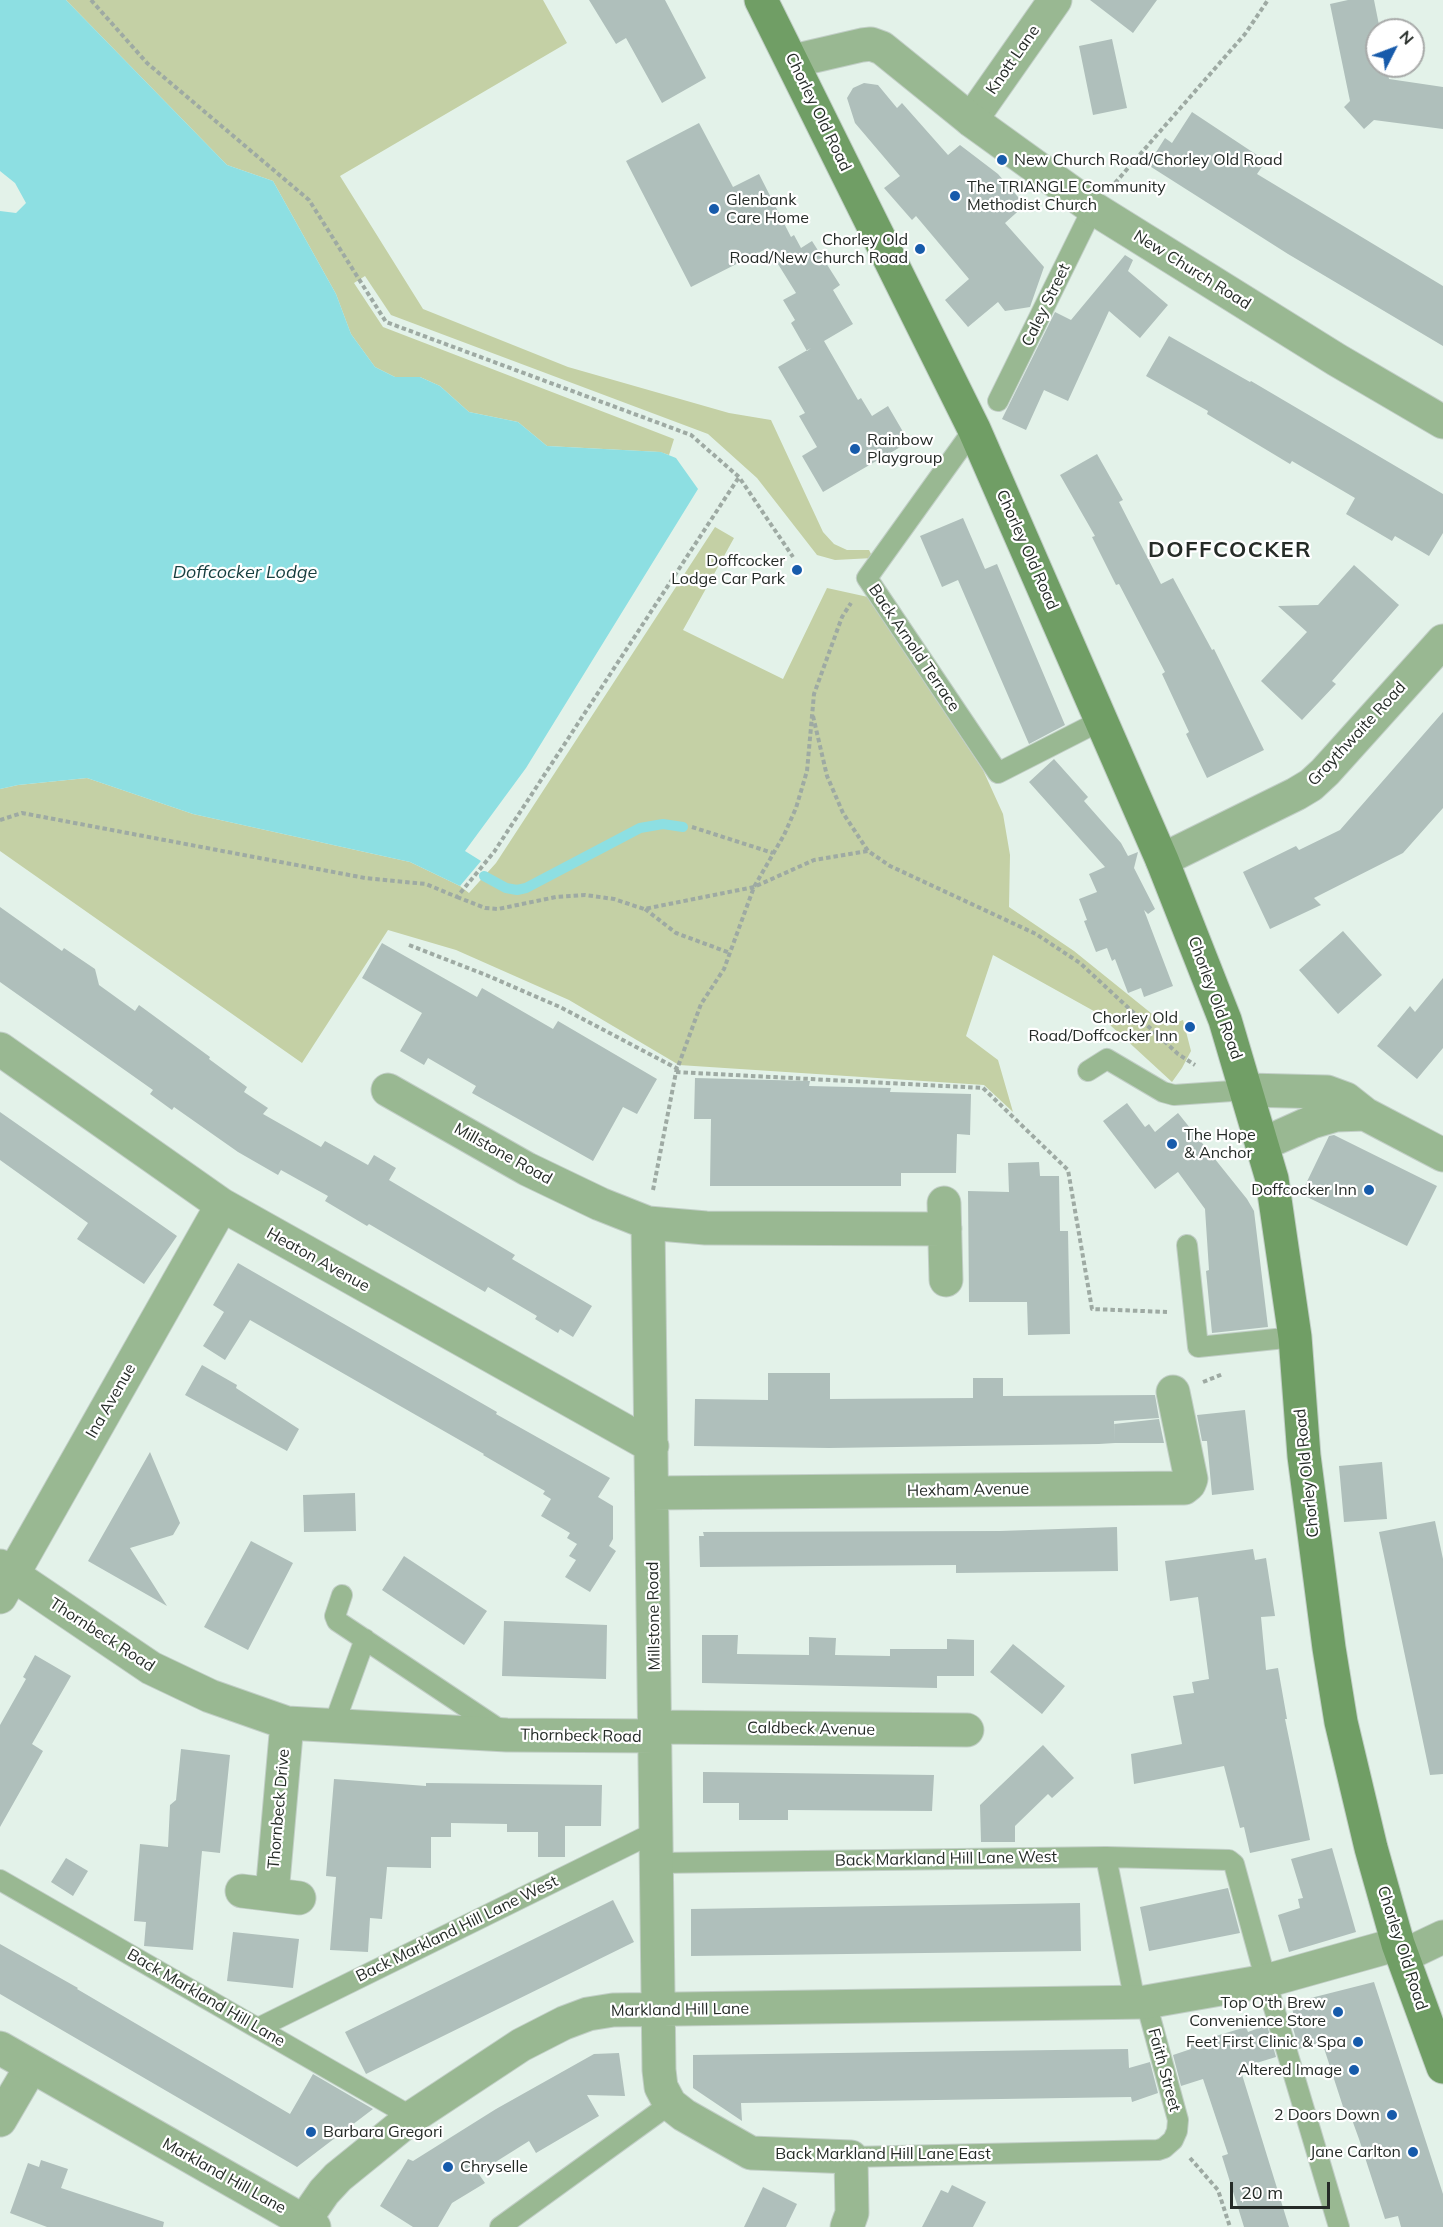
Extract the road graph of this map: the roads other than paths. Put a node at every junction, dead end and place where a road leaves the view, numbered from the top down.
1 (761, 0) edge
2 (1055, 0) edge
3 (793, 61) junction
4 (971, 120) junction
5 (1093, 208) junction
6 (998, 401) dead end
7 (1443, 422) edge
8 (974, 429) junction
9 (1443, 641) edge
10 (1102, 720) junction
11 (1162, 860) junction
12 (0, 1049) edge
13 (1088, 1071) dead end
14 (388, 1090) dead end
15 (1247, 1090) junction
16 (1365, 1114) junction
17 (1263, 1144) junction
18 (1438, 1145) edge
19 (222, 1206) junction
20 (648, 1223) junction
21 (1187, 1245) dead end
22 (946, 1280) dead end
23 (1295, 1337) junction
24 (1173, 1392) dead end
25 (652, 1446) junction
26 (652, 1493) junction
27 (4, 1580) edge
28 (342, 1595) dead end
29 (365, 1638) junction
30 (287, 1723) junction
31 (333, 1726) junction
32 (967, 1730) dead end
33 (655, 1732) junction
34 (507, 1735) junction
35 (657, 1831) junction
36 (1106, 1857) junction
37 (657, 1863) junction
38 (0, 1880) edge
39 (271, 1894) dead end
40 (1443, 1937) edge
41 (1400, 1950) junction
42 (1266, 1981) junction
43 (1141, 2002) junction
44 (659, 2009) junction
45 (258, 2028) junction
46 (0, 2048) edge
47 (31, 2067) junction
48 (1443, 2067) edge
49 (670, 2104) junction
50 (412, 2117) junction
51 (0, 2120) edge
52 (1173, 2140) joint
53 (851, 2157) junction
54 (309, 2224) edge
55 (500, 2227) edge
56 (847, 2227) edge
57 (1339, 2227) edge

1 - 3 main road, Chorley Old Road
2 - 4 street, Knott Lane
3 - 4 street, New Church Road
3 - 8 main road, Chorley Old Road
4 - 5 street, New Church Road
5 - 6 lane, Caley Street
5 - 7 street, New Church Road
8 - 10 main road, Chorley Old Road
8 - 10 lane, Back Arnold Terrace
9 - 11 street, Graythwaite Road
10 - 11 main road, Chorley Old Road
11 - 15 main road, Chorley Old Road
12 - 19 street, Heaton Avenue
13 - 15 lane
14 - 20 street, Millstone Road
15 - 16 street
15 - 17 main road, Chorley Old Road
16 - 17 street
16 - 18 street
17 - 23 main road, Chorley Old Road
19 - 25 street, Heaton Avenue
19 - 27 street, Ina Avenue
20 - 22 street, Millstone Road
20 - 25 street, Millstone Road
21 - 23 lane
23 - 41 main road, Chorley Old Road
24 - 26 street, Hexham Avenue
25 - 26 street, Millstone Road
26 - 33 street, Millstone Road
27 - 30 street, Thornbeck Road
28 - 29 lane, Thornbeck Road
29 - 31 lane
29 - 34 lane, Thornbeck Road
30 - 31 street, Thornbeck Road
30 - 39 street, Thornbeck Drive
31 - 34 street, Thornbeck Road
32 - 33 street, Caldbeck Avenue
33 - 34 street, Thornbeck Road
33 - 35 street, Millstone Road
35 - 37 street, Millstone Road
35 - 45 lane, Back Markland Hill Lane West
36 - 37 lane, Back Markland Hill Lane West
36 - 42 lane, Back Markland Hill Lane West
36 - 43 lane, Faith Street
37 - 44 street, Millstone Road
38 - 45 lane, Back Markland Hill Lane
40 - 41 street, Markland Hill Lane
41 - 42 street, Markland Hill Lane
41 - 48 main road, Chorley Old Road
42 - 43 street, Markland Hill Lane
42 - 57 lane
43 - 44 street, Markland Hill Lane
43 - 52 lane, Faith Street
44 - 49 street, Millstone Road
44 - 50 street, Markland Hill Lane
45 - 50 lane, Back Markland Hill Lane
46 - 47 street, Markland Hill Lane
47 - 51 street
47 - 54 street, Markland Hill Lane
49 - 53 street, Back Markland Hill Lane East
49 - 55 lane
50 - 54 street, Markland Hill Lane
52 - 53 lane, Back Markland Hill Lane East
53 - 56 street

